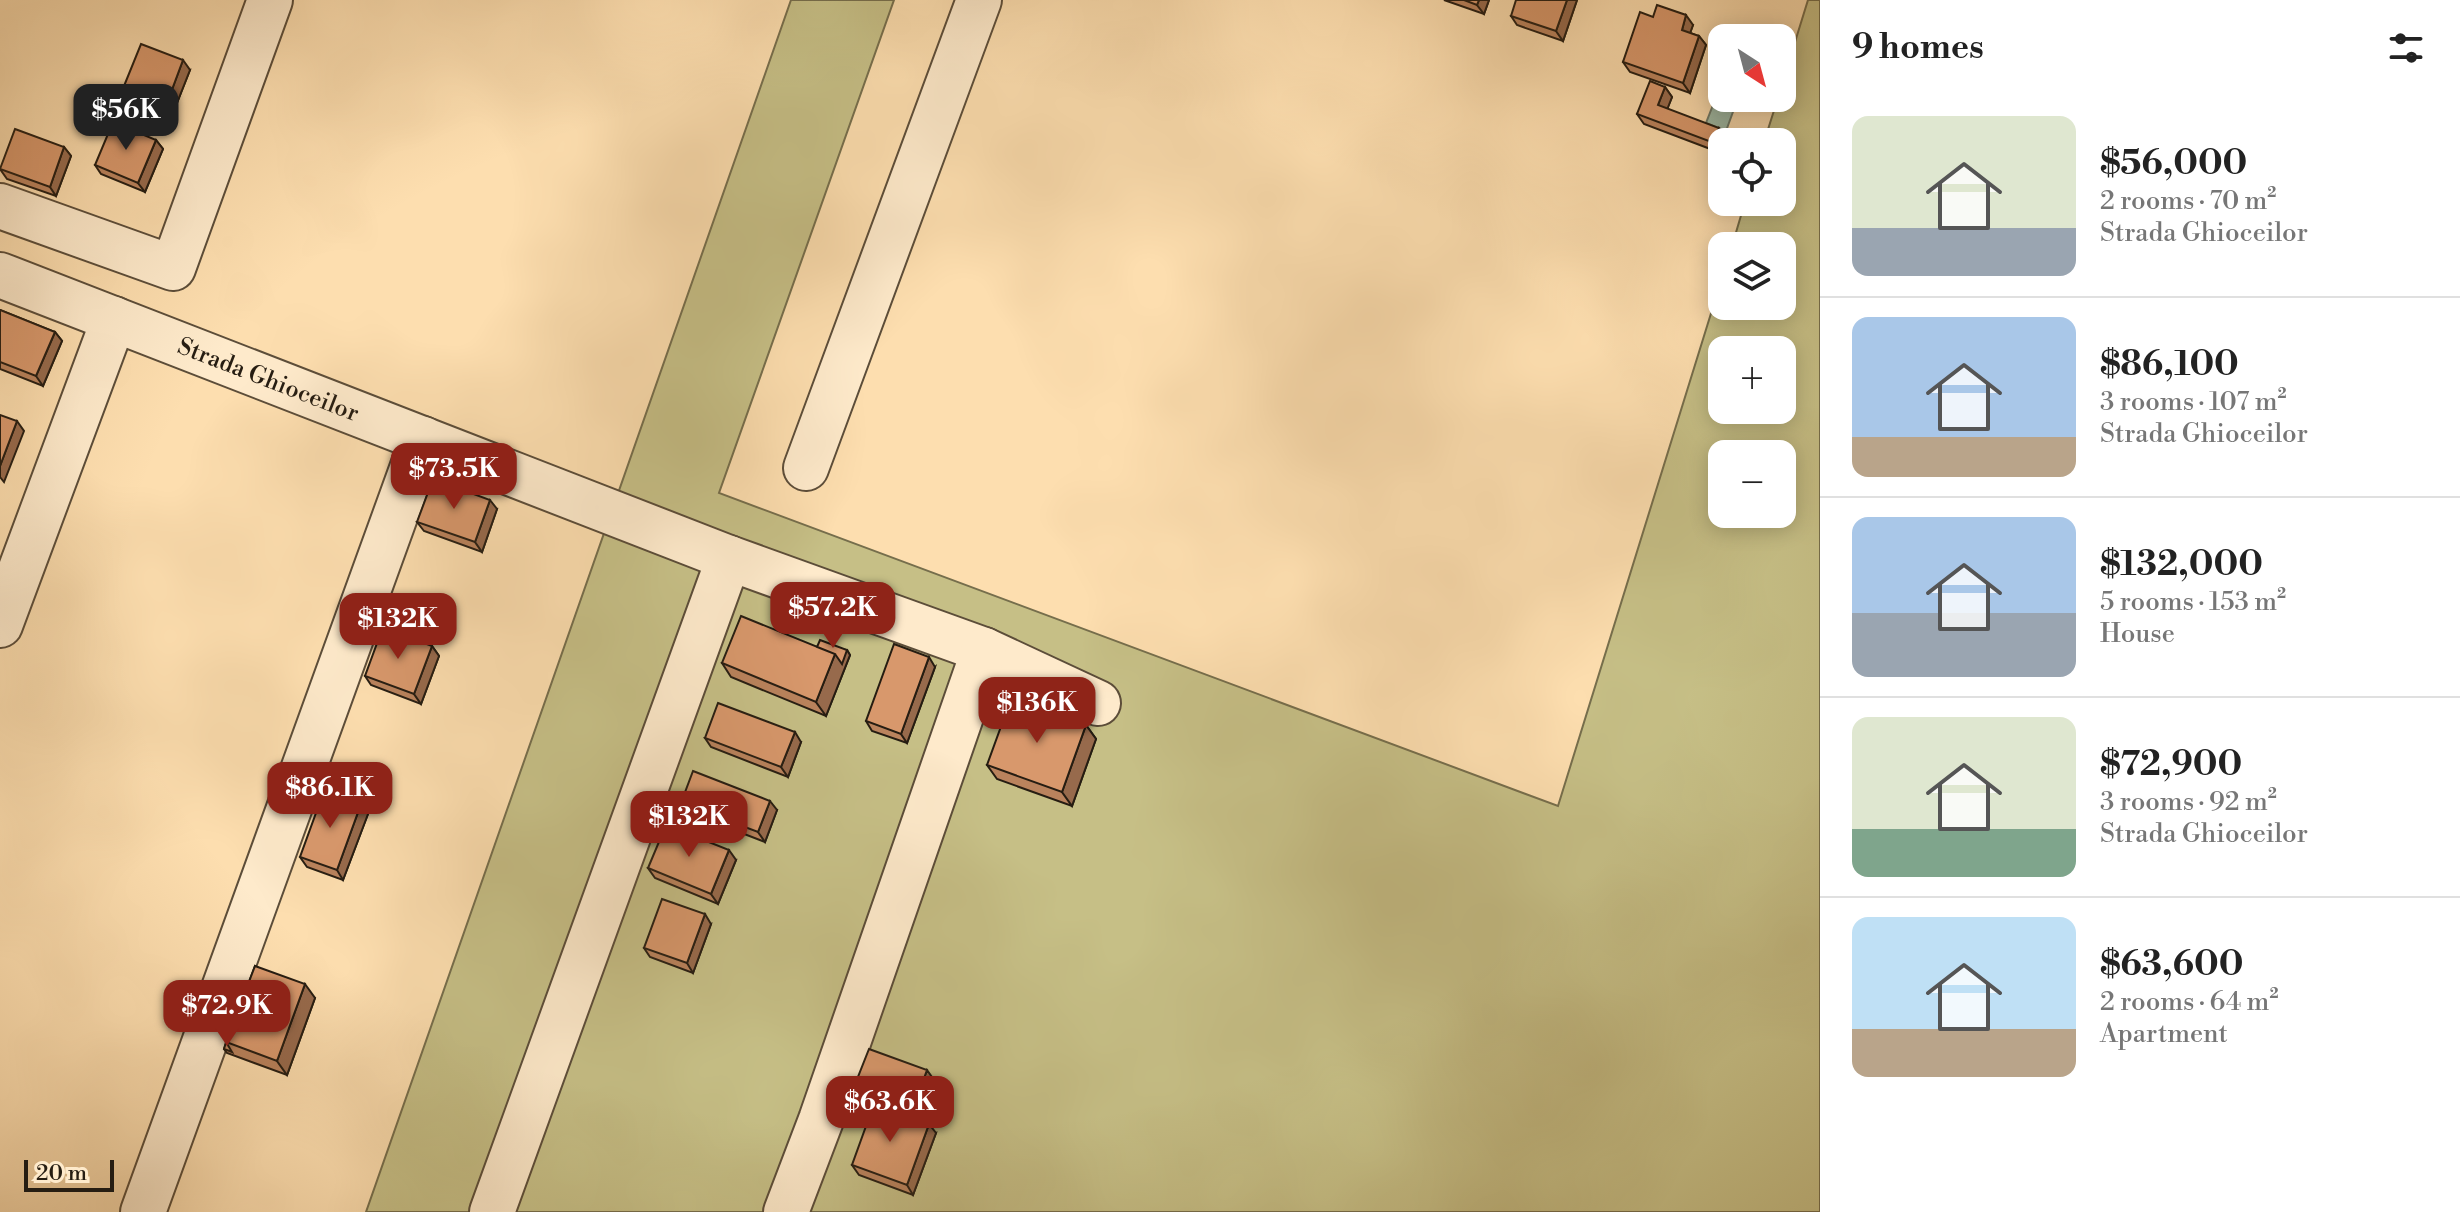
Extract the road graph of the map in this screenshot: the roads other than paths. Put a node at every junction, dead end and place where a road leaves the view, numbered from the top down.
1 (270, 0) edge
2 (979, 0) edge
3 (0, 206) edge
4 (0, 275) edge
5 (114, 319) junction
6 (423, 439) junction
7 (806, 468) dead end
8 (729, 558) junction
9 (0, 625) edge
10 (984, 650) junction
11 (1098, 703) dead end
12 (143, 1212) edge
13 (492, 1212) edge
14 (786, 1212) edge

1 - 3 street
2 - 7 street
4 - 5 street, Strada Ghioceilor
5 - 6 street, Strada Ghioceilor
5 - 9 street
6 - 8 street, Strada Ghioceilor
6 - 12 street
8 - 10 street, Strada Ghioceilor
8 - 13 street
10 - 11 street, Strada Ghioceilor
10 - 14 street

